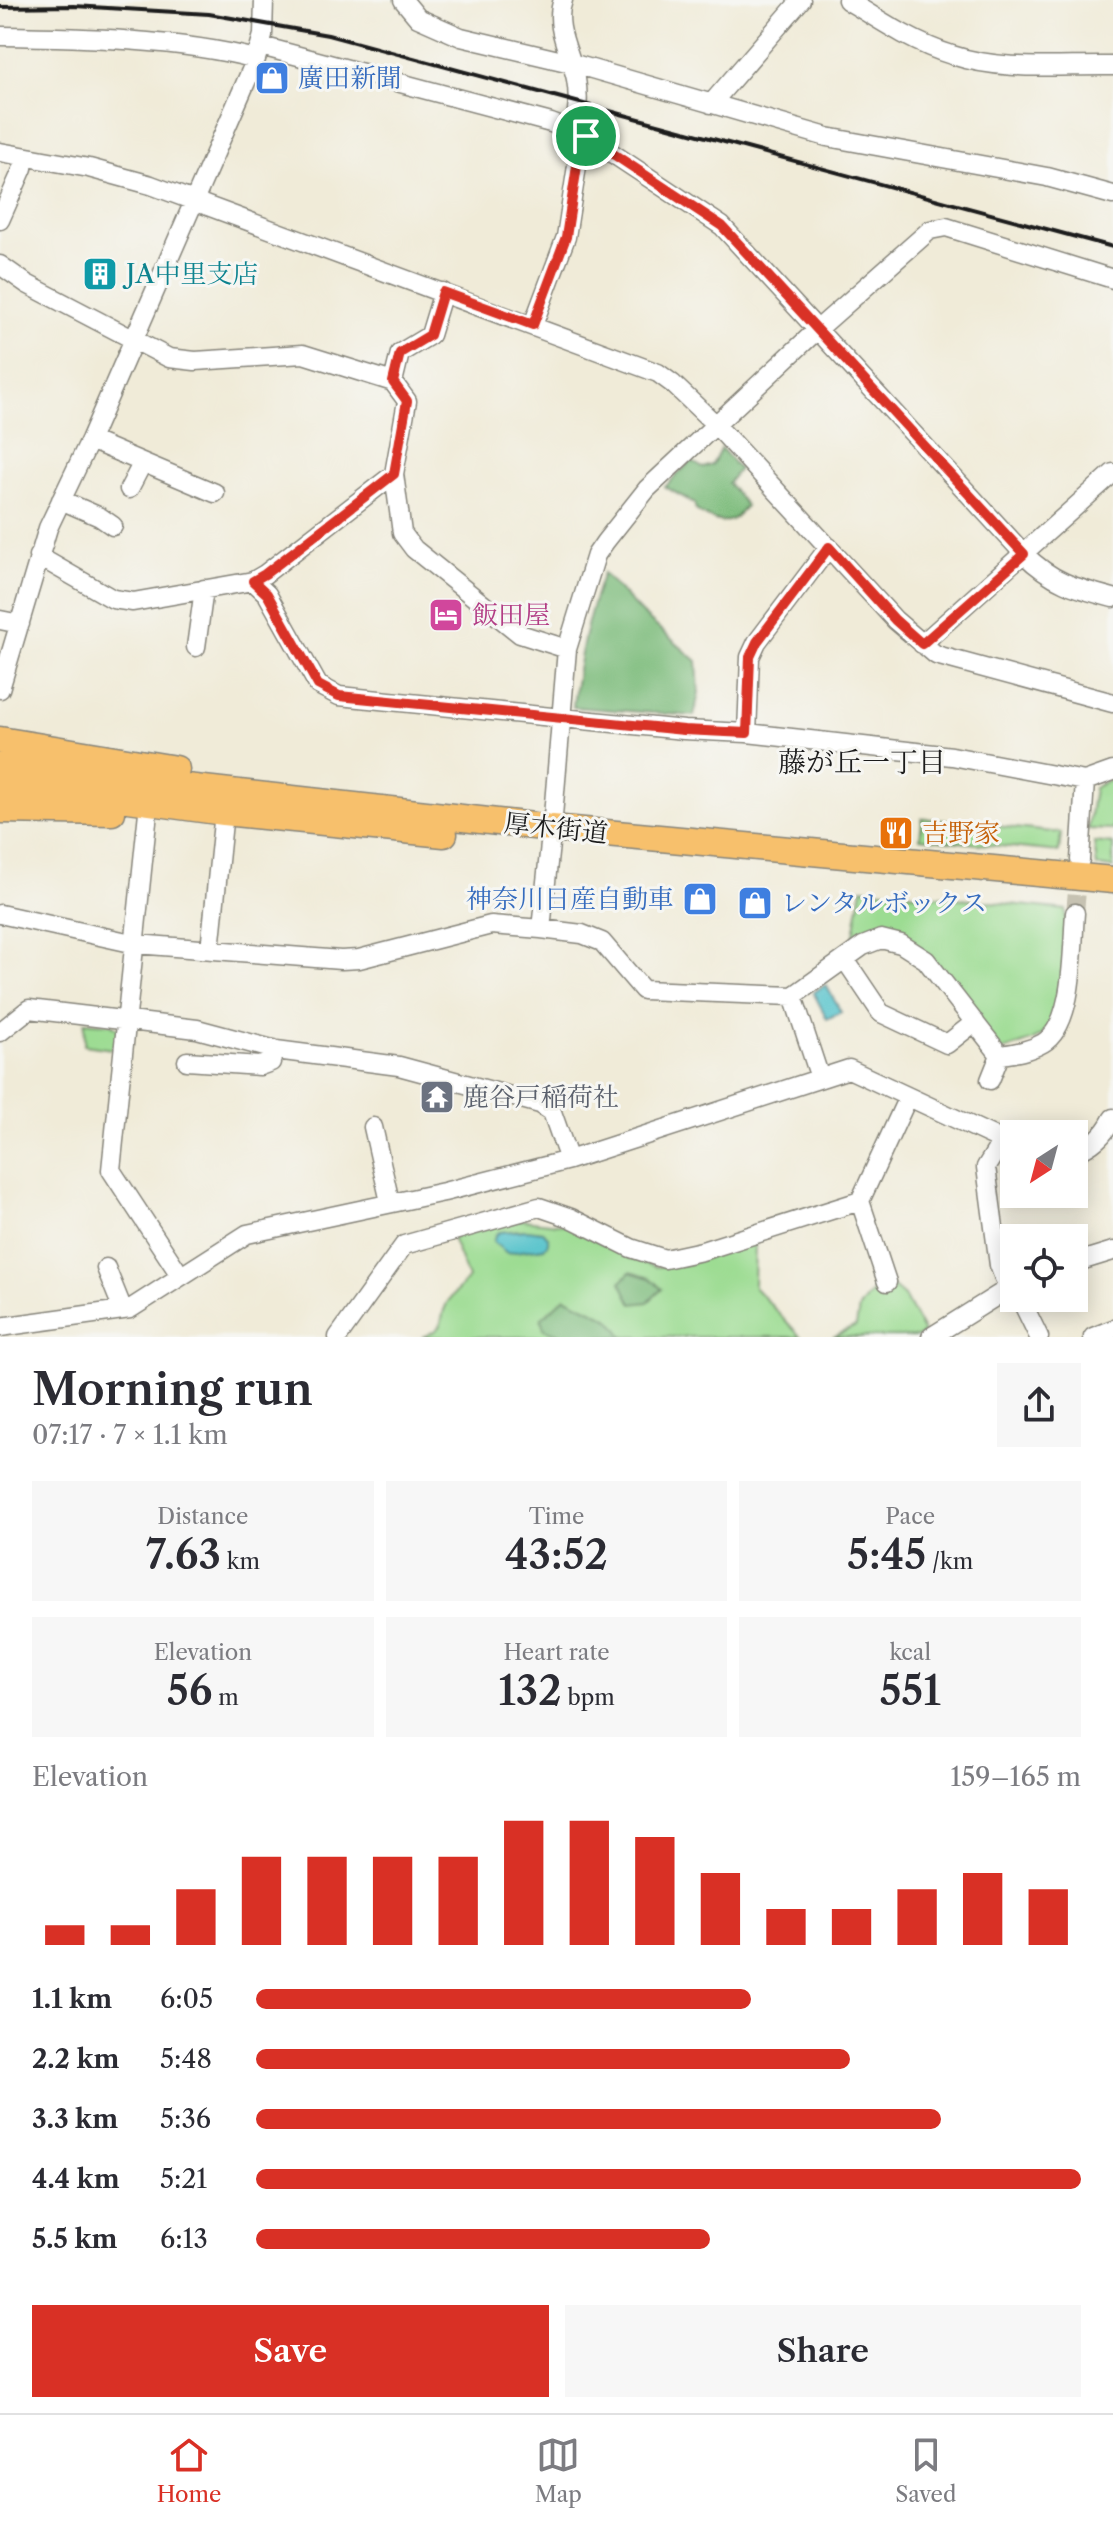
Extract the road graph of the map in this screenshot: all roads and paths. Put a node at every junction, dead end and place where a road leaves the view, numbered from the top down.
1 (264, 0) edge
2 (403, 0) edge
3 (563, 0) edge
4 (801, 0) edge
5 (847, 0) edge
6 (0, 36) edge
7 (259, 52) junction
8 (571, 63) junction
9 (1113, 66) edge
10 (711, 104) junction
11 (579, 133) junction
12 (0, 152) edge
13 (25, 157) junction
14 (1113, 195) edge
15 (193, 202) junction
16 (0, 220) edge
17 (0, 265) edge
18 (1113, 279) edge
19 (443, 292) junction
20 (533, 325) junction
21 (818, 329) junction
22 (133, 339) junction
23 (393, 382) junction
24 (715, 424) junction
25 (90, 440) junction
26 (142, 464) junction
27 (1113, 473) edge
28 (394, 474) junction
29 (129, 489) dead end
30 (215, 493) dead end
31 (61, 500) junction
32 (113, 526) dead end
33 (829, 547) junction
34 (1024, 554) junction
35 (38, 556) junction
36 (253, 581) junction
37 (204, 589) junction
38 (1113, 598) edge
39 (0, 620) edge
40 (20, 624) junction
41 (922, 644) junction
42 (196, 647) dead end
43 (567, 649) junction
44 (0, 689) edge
45 (1113, 703) edge
46 (561, 717) junction
47 (747, 733) junction
48 (2, 760) edge
49 (1113, 771) edge
50 (1085, 781) junction
51 (0, 810) edge
52 (148, 812) junction
53 (224, 812) junction
54 (551, 836) junction
55 (1080, 860) tunnel mouth
56 (1113, 880) edge
57 (1113, 897) edge
58 (1075, 913) tunnel mouth
59 (0, 914) edge
60 (541, 929) junction
61 (136, 944) junction
62 (210, 950) junction
63 (846, 961) junction
64 (793, 996) junction
65 (126, 1021) junction
66 (975, 1022) junction
67 (0, 1032) edge
68 (274, 1049) junction
69 (1000, 1055) junction
70 (187, 1061) dead end
71 (820, 1078) junction
72 (990, 1080) dead end
73 (908, 1097) junction
74 (978, 1107) dead end
75 (1113, 1118) edge
76 (970, 1124) junction
77 (379, 1134) dead end
78 (1000, 1140) edge
79 (1088, 1148) edge
80 (1000, 1152) edge
81 (569, 1160) junction
82 (860, 1201) junction
83 (390, 1202) junction
84 (1113, 1251) edge
85 (1088, 1259) edge
86 (106, 1268) dead end
87 (1000, 1268) edge
88 (180, 1275) junction
89 (887, 1282) dead end
90 (1000, 1294) edge
91 (123, 1310) junction
92 (1027, 1312) edge
93 (0, 1327) edge
94 (1113, 1329) edge
95 (338, 1337) edge
96 (931, 1337) edge
97 (1039, 1337) edge
98 (1093, 1337) edge

1 - 7 street
2 - 8 street
3 - 8 street
4 - 10 street
5 - 9 street
6 - 7 street
7 - 11 street
7 - 15 street
8 - 10 street
8 - 11 street
10 - 14 street
11 - 20 street
11 - 21 street
12 - 13 street
13 - 15 street
13 - 16 street
15 - 19 street
15 - 22 street
17 - 22 street
18 - 21 street
19 - 20 street
19 - 23 street
20 - 24 street
21 - 24 street
21 - 34 street
22 - 23 street
22 - 25 street
23 - 28 street
24 - 33 street
24 - 43 street
25 - 26 street
25 - 31 street
26 - 29 street
26 - 30 street
27 - 34 street
28 - 36 street
28 - 43 street
31 - 32 street
31 - 35 street
33 - 41 street
33 - 47 street
34 - 38 street
34 - 41 street
35 - 37 street
35 - 40 street
36 - 37 street
36 - 46 street
37 - 42 street
39 - 40 street
40 - 44 street
41 - 45 street
43 - 46 street
46 - 47 street
46 - 54 street
47 - 50 street
48 - 53 highway, 厚木街道
48 - 54 highway, 厚木街道
49 - 50 street
50 - 55 street
51 - 52 highway
52 - 53 highway
52 - 61 street
53 - 54 highway, 厚木街道
53 - 62 street
54 - 56 highway, 厚木街道
54 - 57 highway, 厚木街道
54 - 60 street
58 - 69 street
59 - 61 street
60 - 62 street
60 - 64 street
61 - 62 street
61 - 65 street
63 - 64 street
63 - 66 street
63 - 66 street
64 - 71 street
65 - 67 street
65 - 68 street
65 - 88 street
66 - 69 street
68 - 70 street
68 - 81 street
69 - 72 street
71 - 73 street
71 - 81 street
73 - 76 street
73 - 82 street
74 - 76 street
75 - 79 street
76 - 78 street
77 - 83 street
80 - 87 street
81 - 83 street
82 - 89 street
82 - 95 street
83 - 88 street
84 - 85 street
86 - 91 street
88 - 91 street
90 - 96 street
91 - 93 street
92 - 97 street
94 - 98 street

